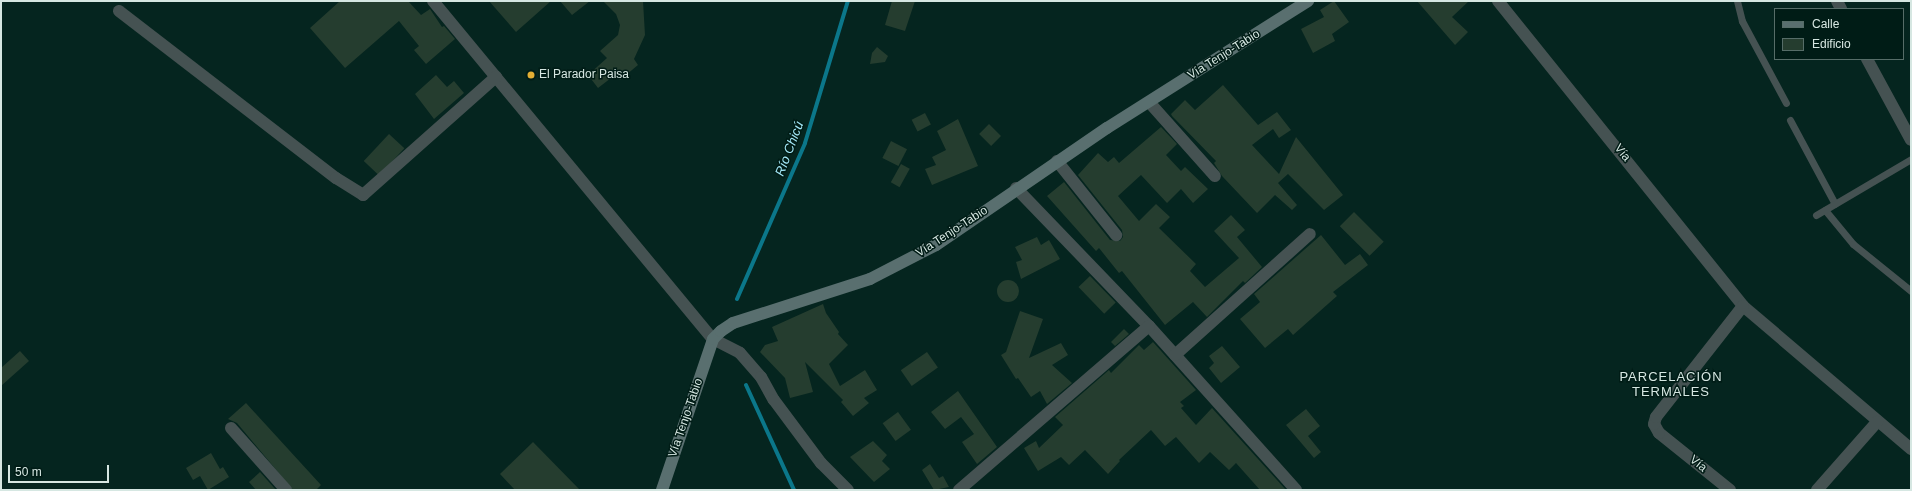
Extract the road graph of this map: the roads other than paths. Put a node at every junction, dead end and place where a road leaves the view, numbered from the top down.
1 (433, 1) edge
2 (1308, 1) edge
3 (1498, 1) edge
4 (1737, 1) edge
5 (118, 11) dead end
6 (1868, 60) edge
7 (496, 77) junction
8 (1149, 102) junction
9 (1786, 103) dead end
10 (1790, 120) dead end
11 (1911, 140) edge
12 (1911, 159) edge
13 (1057, 161) junction
14 (1215, 176) dead end
15 (1016, 188) junction
16 (1835, 204) junction
17 (1824, 210) junction
18 (1816, 215) dead end
19 (1310, 234) dead end
20 (1116, 235) dead end
21 (1911, 291) edge
22 (1743, 306) junction
23 (1149, 326) junction
24 (713, 340) junction
25 (1175, 355) junction
26 (1877, 422) junction
27 (231, 428) dead end
28 (1911, 449) edge
29 (286, 490) edge
30 (662, 490) edge
31 (848, 490) edge
32 (959, 490) edge
33 (1296, 490) edge
34 (1730, 490) edge
35 (1817, 490) edge

1 - 7 street
2 - 8 main road, Vía Tenjo-Tabio
3 - 22 street, Vía
4 - 9 lane
5 - 7 street
6 - 11 street
7 - 24 street
8 - 13 main road, Vía Tenjo-Tabio
8 - 14 street
10 - 16 lane
12 - 16 lane
13 - 15 main road, Vía Tenjo-Tabio
13 - 20 street
15 - 23 street
15 - 24 main road, Vía Tenjo-Tabio
16 - 17 lane
17 - 18 lane
17 - 21 lane
19 - 25 street
22 - 26 street, Vía
22 - 34 street, Vía
23 - 25 street
23 - 32 street
24 - 30 main road, Vía Tenjo-Tabio
24 - 31 street
25 - 33 street
26 - 28 street, Vía
26 - 35 street
27 - 29 street

